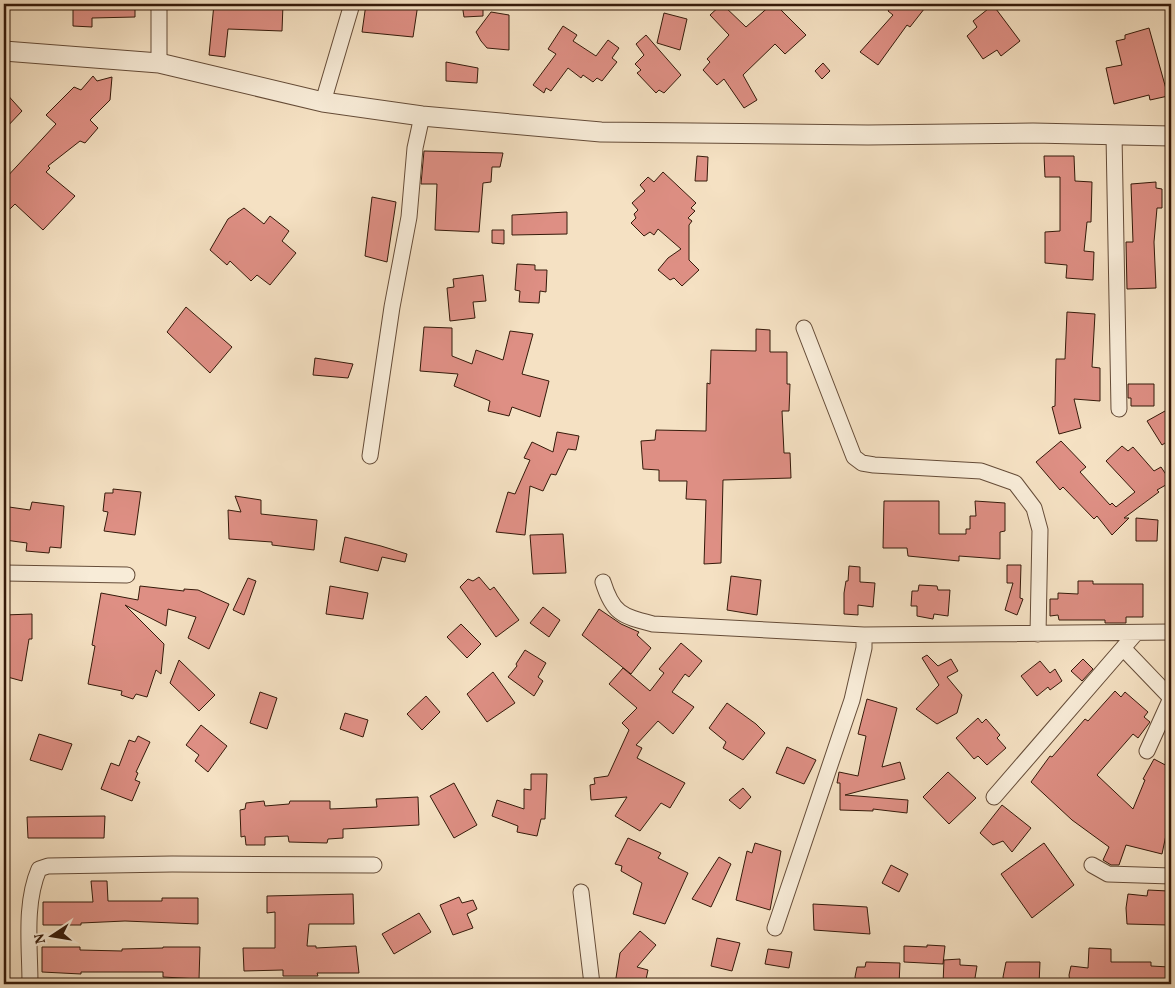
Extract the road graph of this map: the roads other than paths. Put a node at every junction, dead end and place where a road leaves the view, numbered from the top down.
1 (159, 4) edge
2 (352, 4) edge
3 (4, 51) edge
4 (159, 63) junction
5 (323, 102) junction
6 (422, 116) junction
7 (1114, 135) junction
8 (1171, 136) edge
9 (804, 328) dead end
10 (1118, 408) dead end
11 (370, 456) dead end
12 (4, 573) edge
13 (127, 575) dead end
14 (603, 582) dead end
15 (1136, 632) junction
16 (1171, 632) edge
17 (1038, 634) junction
18 (864, 635) junction
19 (1123, 648) junction
20 (1147, 751) dead end
21 (994, 796) dead end
22 (374, 865) dead end
23 (1092, 865) dead end
24 (1171, 876) edge
25 (581, 892) dead end
26 (776, 928) dead end
27 (30, 984) edge
28 (592, 984) edge

1 - 4 street
2 - 5 street
3 - 4 street
4 - 5 street
5 - 6 street
6 - 7 street
6 - 11 street
7 - 8 street
7 - 10 street
9 - 17 street
12 - 13 street
14 - 18 street
15 - 16 street
15 - 17 street
15 - 19 street
17 - 18 street
18 - 26 street
19 - 20 street
19 - 21 street
22 - 27 street
23 - 24 street
25 - 28 street

